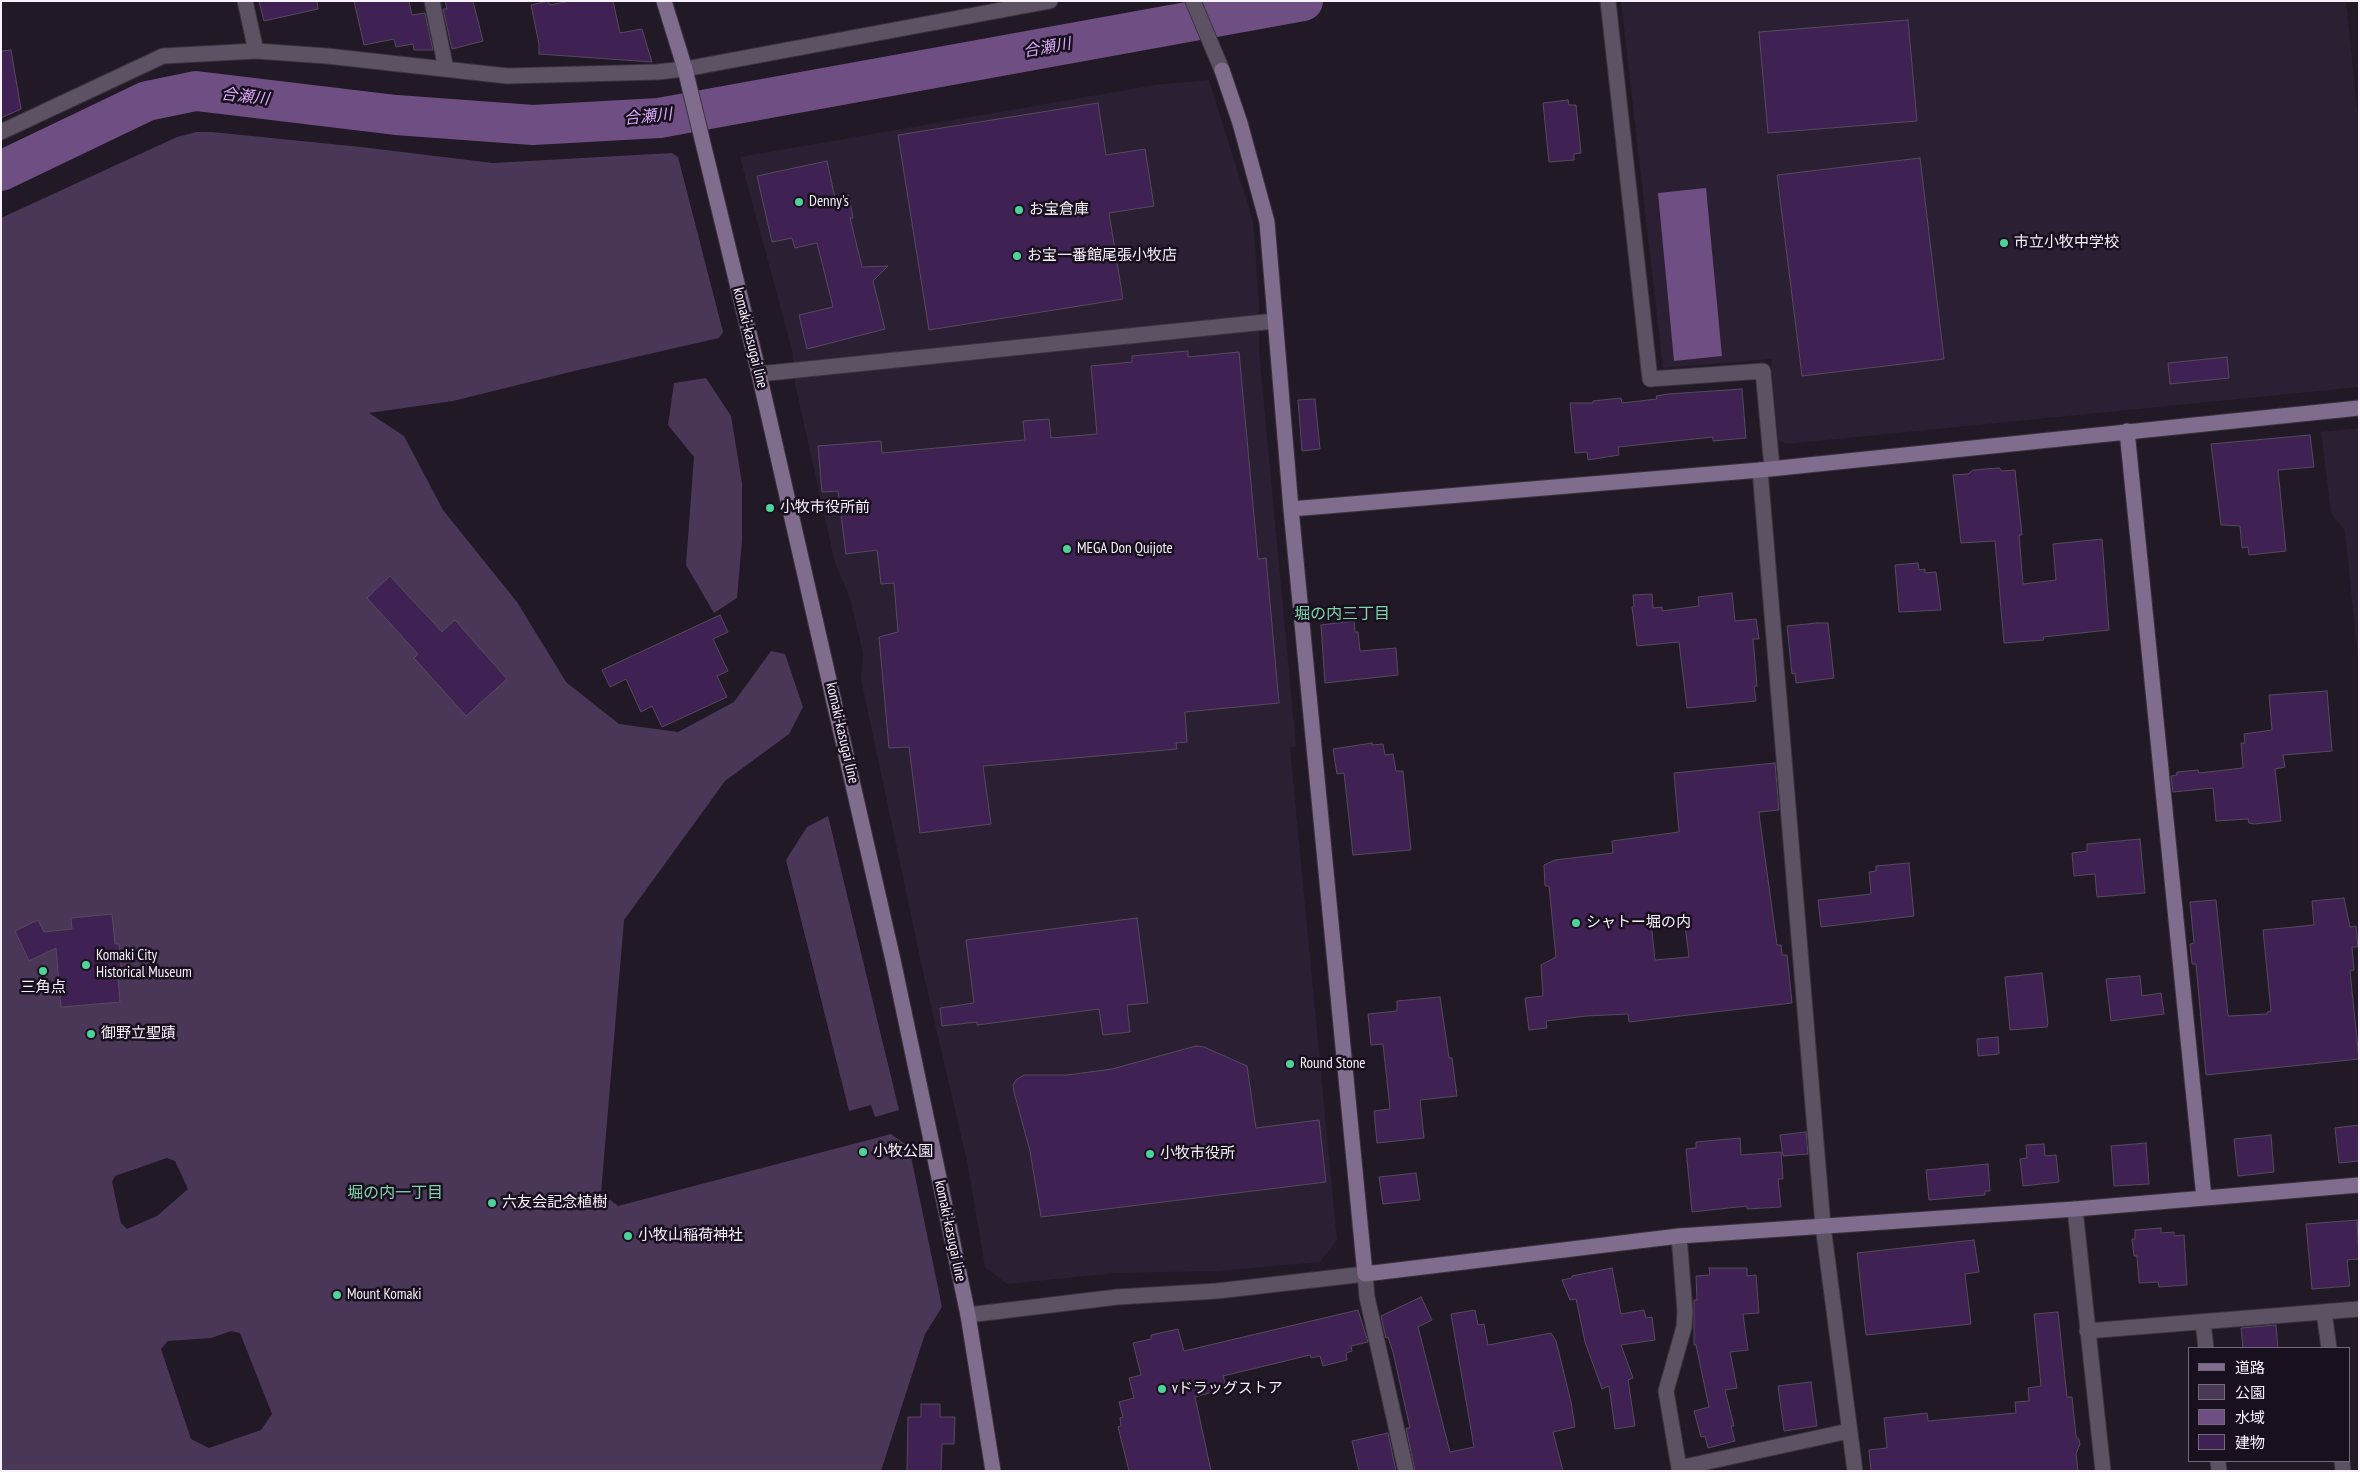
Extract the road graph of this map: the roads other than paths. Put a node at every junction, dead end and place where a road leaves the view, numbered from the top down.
1 (245, 1) edge
2 (432, 1) edge
3 (664, 1) edge
4 (1050, 1) edge
5 (1194, 1) edge
6 (1608, 1) edge
7 (256, 52) junction
8 (446, 69) junction
9 (685, 69) junction
10 (1, 132) edge
11 (1274, 321) junction
12 (759, 374) junction
13 (2359, 408) edge
14 (2127, 431) junction
15 (1766, 469) junction
16 (1292, 509) junction
17 (2359, 1185) edge
18 (2204, 1198) junction
19 (2076, 1209) junction
20 (1823, 1226) junction
21 (1679, 1236) junction
22 (1365, 1274) junction
23 (2359, 1309) edge
24 (2324, 1312) junction
25 (968, 1315) junction
26 (2203, 1323) junction
27 (2087, 1331) junction
28 (2206, 1347) edge
29 (2329, 1347) edge
30 (1849, 1431) junction
31 (992, 1471) edge
32 (1406, 1471) edge
33 (1855, 1471) edge
34 (2103, 1471) edge

1 - 7 street
2 - 8 street
3 - 9 street, komaki-kasugai line
4 - 9 street
5 - 11 street
6 - 15 street
7 - 8 street
7 - 10 street
8 - 9 street
9 - 12 street, komaki-kasugai line
11 - 12 street
11 - 16 street
12 - 25 street, komaki-kasugai line
13 - 14 street
14 - 15 street
14 - 18 street
15 - 16 street
15 - 20 street
16 - 22 street
17 - 18 street
18 - 19 street
19 - 20 street
19 - 27 street
20 - 21 street
20 - 30 street
21 - 22 street
21 - 30 street
22 - 25 street
22 - 32 street
23 - 24 street
24 - 26 street
24 - 29 street
25 - 31 street, komaki-kasugai line
26 - 27 street
26 - 28 street
27 - 34 street
30 - 33 street

